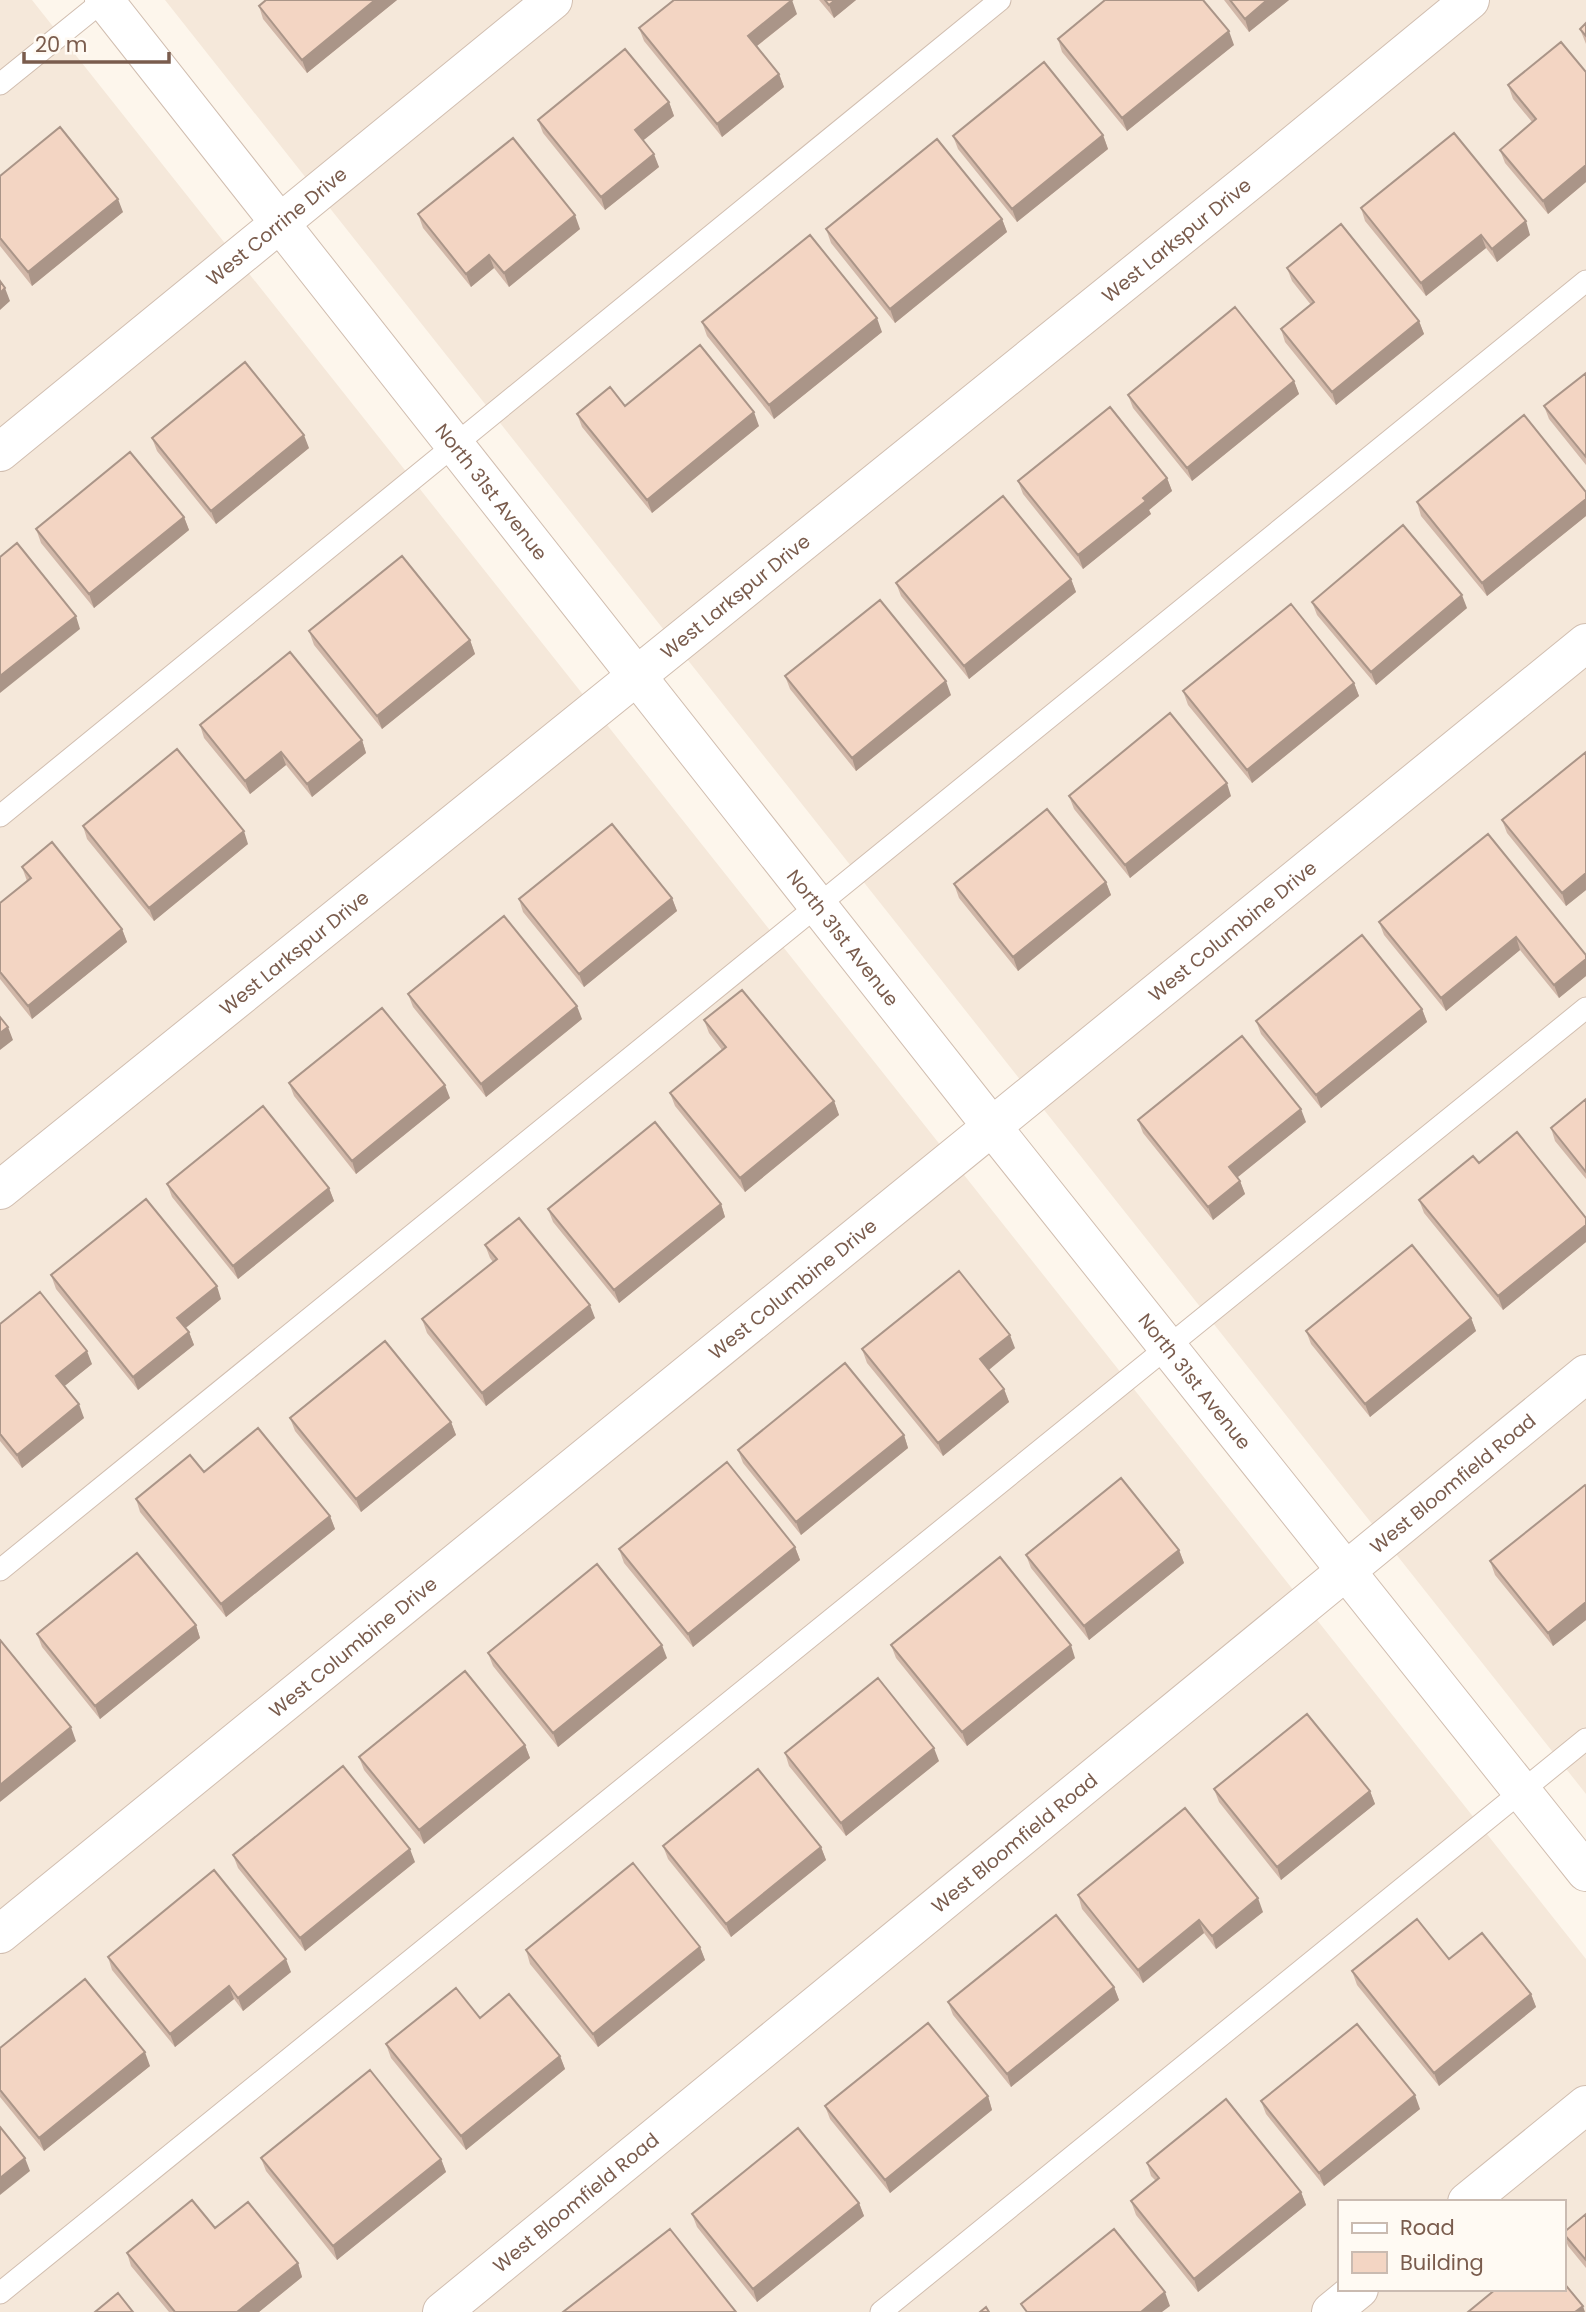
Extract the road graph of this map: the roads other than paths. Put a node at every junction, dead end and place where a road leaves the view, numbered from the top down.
1 (104, 0) edge
2 (553, 0) edge
3 (1000, 0) edge
4 (1470, 0) edge
5 (0, 84) edge
6 (281, 222) junction
7 (1586, 281) edge
8 (457, 445) junction
9 (0, 452) edge
10 (1586, 643) edge
11 (638, 675) junction
12 (0, 816) edge
13 (818, 905) junction
14 (1586, 1008) edge
15 (993, 1128) junction
16 (0, 1190) edge
17 (1169, 1348) junction
18 (1586, 1374) edge
19 (0, 1570) edge
20 (1345, 1571) junction
21 (1586, 1739) edge
22 (1522, 1791) junction
23 (1586, 1871) edge
24 (0, 1934) edge
25 (1586, 2105) edge
26 (1469, 2200) edge
27 (1357, 2291) edge
28 (0, 2293) edge
29 (442, 2312) edge
30 (881, 2312) edge
31 (1331, 2312) edge

1 - 5 lane
1 - 6 street, North 31st Avenue
2 - 6 street, West Corrine Drive
3 - 8 lane
4 - 11 street, West Larkspur Drive
6 - 8 street, North 31st Avenue
6 - 9 street, West Corrine Drive
7 - 13 lane
8 - 11 street, North 31st Avenue
8 - 12 lane
10 - 15 street, West Columbine Drive
11 - 13 street, North 31st Avenue
11 - 16 street, West Larkspur Drive
13 - 15 street, North 31st Avenue
13 - 19 lane
14 - 17 lane
15 - 17 street, North 31st Avenue
15 - 24 street, West Columbine Drive
17 - 20 street, North 31st Avenue
17 - 28 lane
18 - 20 street, West Bloomfield Road
20 - 22 street, North 31st Avenue
20 - 29 street, West Bloomfield Road
21 - 22 lane
22 - 23 street, North 31st Avenue
22 - 30 lane
25 - 26 street
27 - 31 street

